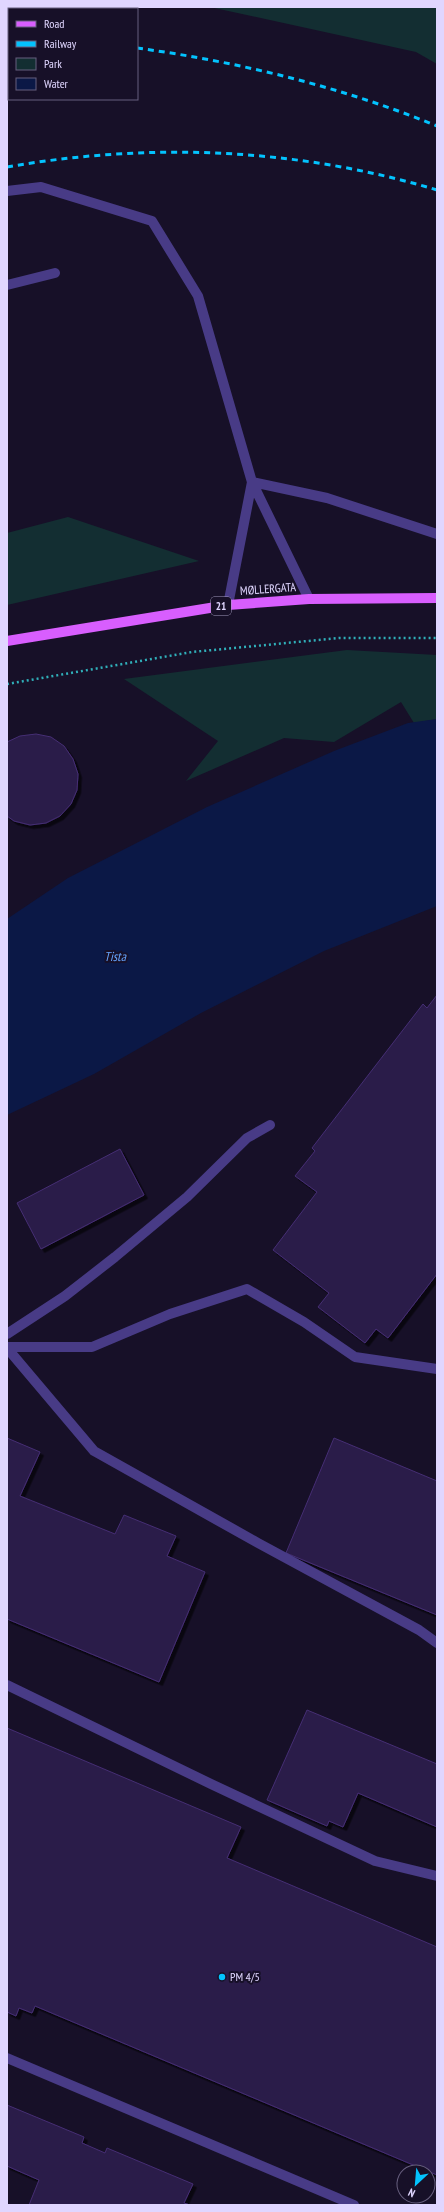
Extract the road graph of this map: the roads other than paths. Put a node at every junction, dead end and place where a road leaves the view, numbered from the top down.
1 (7, 191) edge
2 (55, 273) dead end
3 (7, 286) edge
4 (252, 482) junction
5 (437, 534) edge
6 (437, 598) edge
7 (309, 599) junction
8 (228, 605) junction
9 (7, 641) edge
10 (270, 1126) dead end
11 (7, 1334) edge
12 (7, 1347) edge
13 (437, 1368) edge
14 (437, 1643) edge
15 (7, 1685) edge
16 (437, 1876) edge
17 (7, 2058) edge
18 (354, 2205) edge

1 - 4 street
2 - 3 street
4 - 5 street
4 - 7 street
4 - 8 street
6 - 7 main road, MØLLERGATA / 21
7 - 8 main road, MØLLERGATA / 21
8 - 9 main road, MØLLERGATA / 21
10 - 11 street
12 - 13 street
12 - 14 street
15 - 16 street
17 - 18 street

